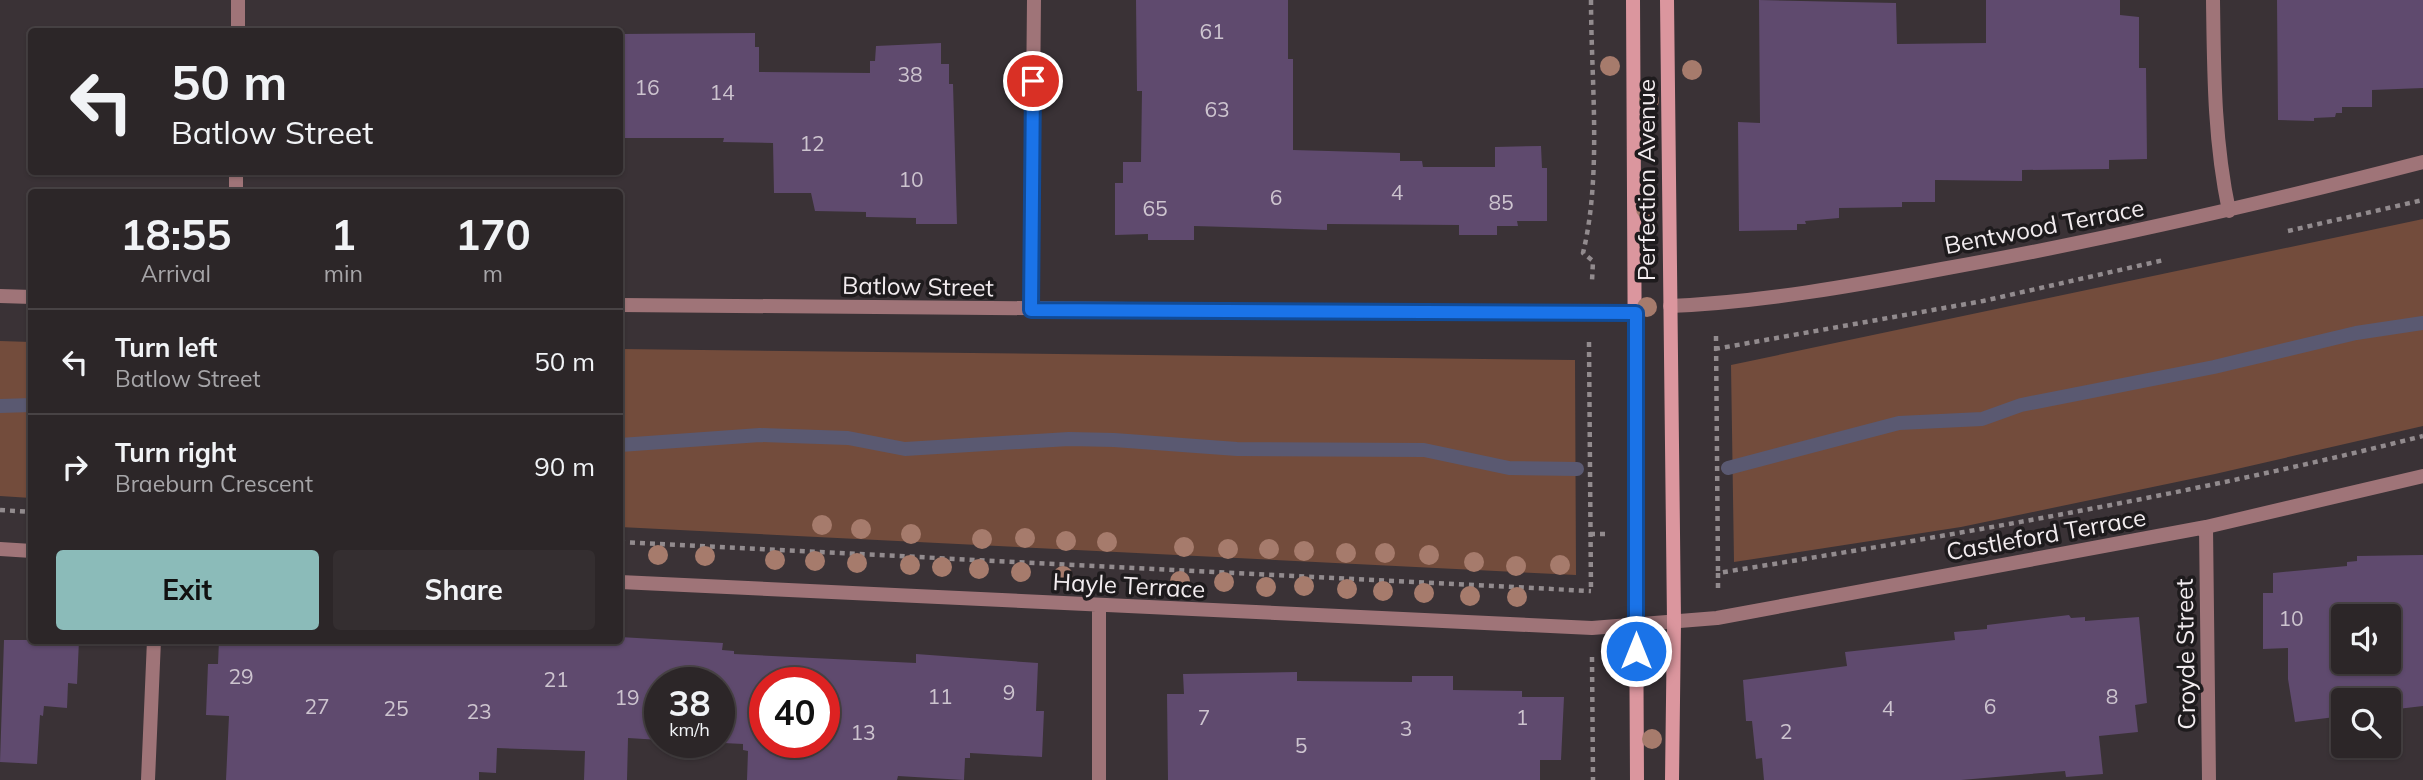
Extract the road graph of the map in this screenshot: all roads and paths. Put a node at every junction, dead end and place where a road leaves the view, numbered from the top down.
1 (238, 0) edge
2 (1034, 0) edge
3 (1591, 0) edge
4 (1633, 0) edge
5 (1668, 0) edge
6 (2213, 0) edge
7 (238, 28) edge
8 (2423, 162) edge
9 (2229, 211) junction
10 (1593, 261) dead end
11 (0, 296) edge
12 (28, 297) edge
13 (623, 305) edge
14 (1670, 306) junction
15 (1031, 310) junction
16 (1636, 313) junction
17 (1716, 336) dead end
18 (1588, 352) dead end
19 (2423, 436) edge
20 (2423, 476) edge
21 (0, 510) edge
22 (28, 512) edge
23 (2206, 527) junction
24 (623, 542) edge
25 (0, 549) edge
26 (28, 551) edge
27 (1718, 573) junction
28 (623, 582) edge
29 (1718, 588) dead end
30 (1591, 591) junction
31 (1591, 605) dead end
32 (1099, 607) junction
33 (1674, 622) junction
34 (1636, 626) junction
35 (154, 644) edge
36 (1593, 653) dead end
37 (148, 780) edge
38 (1099, 780) edge
39 (1593, 780) edge
40 (1637, 780) edge
41 (1672, 780) edge
42 (2209, 780) edge

1 - 7 street
2 - 15 street
3 - 10 path
4 - 16 street, Perfection Avenue
5 - 14 street, Perfection Avenue
6 - 9 street
8 - 9 street, Bentwood Terrace
9 - 14 street, Bentwood Terrace
11 - 12 street
13 - 15 street, Batlow Street
14 - 33 street, Perfection Avenue
15 - 16 street, Batlow Street
16 - 34 street, Perfection Avenue
17 - 27 path
18 - 30 path
19 - 27 path
20 - 23 street, Castleford Terrace
21 - 22 path
23 - 33 street, Castleford Terrace
23 - 42 street, Croyde Street
24 - 30 path
25 - 26 street
27 - 29 path
28 - 32 street, Hayle Terrace
30 - 31 path
32 - 34 street, Hayle Terrace
32 - 38 street
33 - 34 street, Castleford Terrace
33 - 41 street, Perfection Avenue
34 - 40 street, Perfection Avenue
35 - 37 street
36 - 39 path

